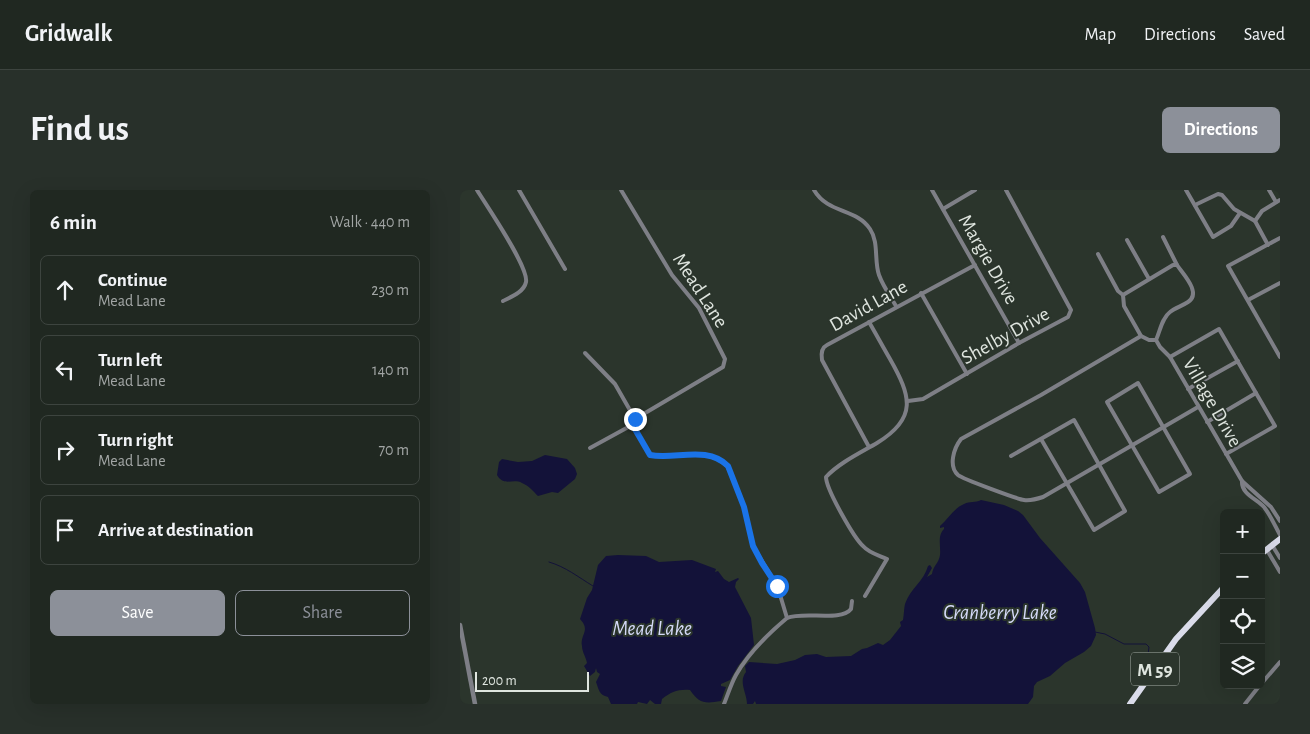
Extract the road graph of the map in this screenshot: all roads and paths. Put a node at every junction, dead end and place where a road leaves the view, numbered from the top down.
1 (477, 190) edge
2 (519, 190) edge
3 (621, 190) edge
4 (814, 190) edge
5 (932, 190) edge
6 (975, 190) edge
7 (1006, 190) edge
8 (1186, 190) edge
9 (1269, 190) edge
10 (1278, 201) edge
11 (1195, 206) junction
12 (943, 209) junction
13 (1240, 212) junction
14 (1255, 221) junction
15 (1163, 237) dead end
16 (1280, 238) edge
17 (1127, 240) dead end
18 (1268, 245) junction
19 (1098, 254) dead end
20 (975, 265) junction
21 (1177, 265) junction
22 (565, 269) dead end
23 (1149, 279) junction
24 (1280, 283) edge
25 (921, 293) junction
26 (1124, 295) junction
27 (503, 300) dead end
28 (1248, 300) junction
29 (896, 306) junction
30 (869, 322) junction
31 (1141, 336) junction
32 (1156, 340) junction
33 (1019, 342) junction
34 (585, 353) dead end
35 (1170, 357) junction
36 (1280, 357) edge
37 (1238, 361) junction
38 (967, 374) junction
39 (1188, 389) junction
40 (1256, 393) junction
41 (908, 401) junction
42 (1198, 407) junction
43 (635, 419) junction
44 (1207, 422) junction
45 (632, 424) junction
46 (1164, 427) junction
47 (1041, 439) junction
48 (1132, 446) junction
49 (869, 447) junction
50 (590, 448) dead end
51 (1226, 454) junction
52 (1011, 456) dead end
53 (1099, 464) junction
54 (1242, 481) junction
55 (1067, 483) junction
56 (1280, 521) edge
57 (1280, 537) edge
58 (1267, 550) edge
59 (1280, 558) edge
60 (1280, 572) edge
61 (1220, 591) edge
62 (865, 596) dead end
63 (852, 601) dead end
64 (787, 618) junction
65 (460, 625) edge
66 (1280, 662) edge
67 (1265, 680) edge
68 (1258, 689) edge
69 (476, 704) edge
70 (724, 704) edge
71 (1130, 704) edge
72 (1245, 704) edge

1 - 27 street
2 - 22 street
3 - 43 street, Mead Lane
4 - 29 street
5 - 12 street, Margie Drive
6 - 12 street
7 - 33 street, Shelby Drive
8 - 11 street
9 - 10 street
10 - 14 street
11 - 13 street
11 - 13 street
12 - 20 street, Margie Drive
13 - 14 street
14 - 18 street
15 - 21 street
16 - 18 street
17 - 23 street
18 - 28 street
19 - 26 street
20 - 25 street, David Lane
20 - 33 street, Margie Drive
21 - 23 street
21 - 32 street
23 - 26 street
24 - 28 street
25 - 29 street, David Lane
25 - 38 street
26 - 31 street
28 - 36 street
29 - 30 street, David Lane
30 - 41 street
30 - 49 street, David Lane
31 - 32 street
31 - 55 street
32 - 35 street, Village Drive
33 - 38 street, Shelby Drive
34 - 43 street
35 - 37 street
35 - 39 street, Village Drive
37 - 39 street
37 - 40 street
38 - 41 street, Shelby Drive
39 - 42 street, Village Drive
40 - 44 street
40 - 51 street
41 - 49 street
42 - 44 street, Village Drive
42 - 46 street
43 - 45 street, Mead Lane
44 - 51 street, Village Drive
45 - 50 street
45 - 64 street
46 - 48 street
46 - 48 street
46 - 48 street
47 - 52 street
47 - 53 street
47 - 55 street
48 - 53 street
49 - 62 street
51 - 54 street, Village Drive
53 - 55 street
53 - 55 street
54 - 56 street, Village Drive
54 - 57 street, Village Drive
57 - 58 highway
58 - 59 street
58 - 60 street
61 - 71 highway, M 59
63 - 64 street
64 - 70 street
65 - 69 street
66 - 67 street
68 - 72 street

